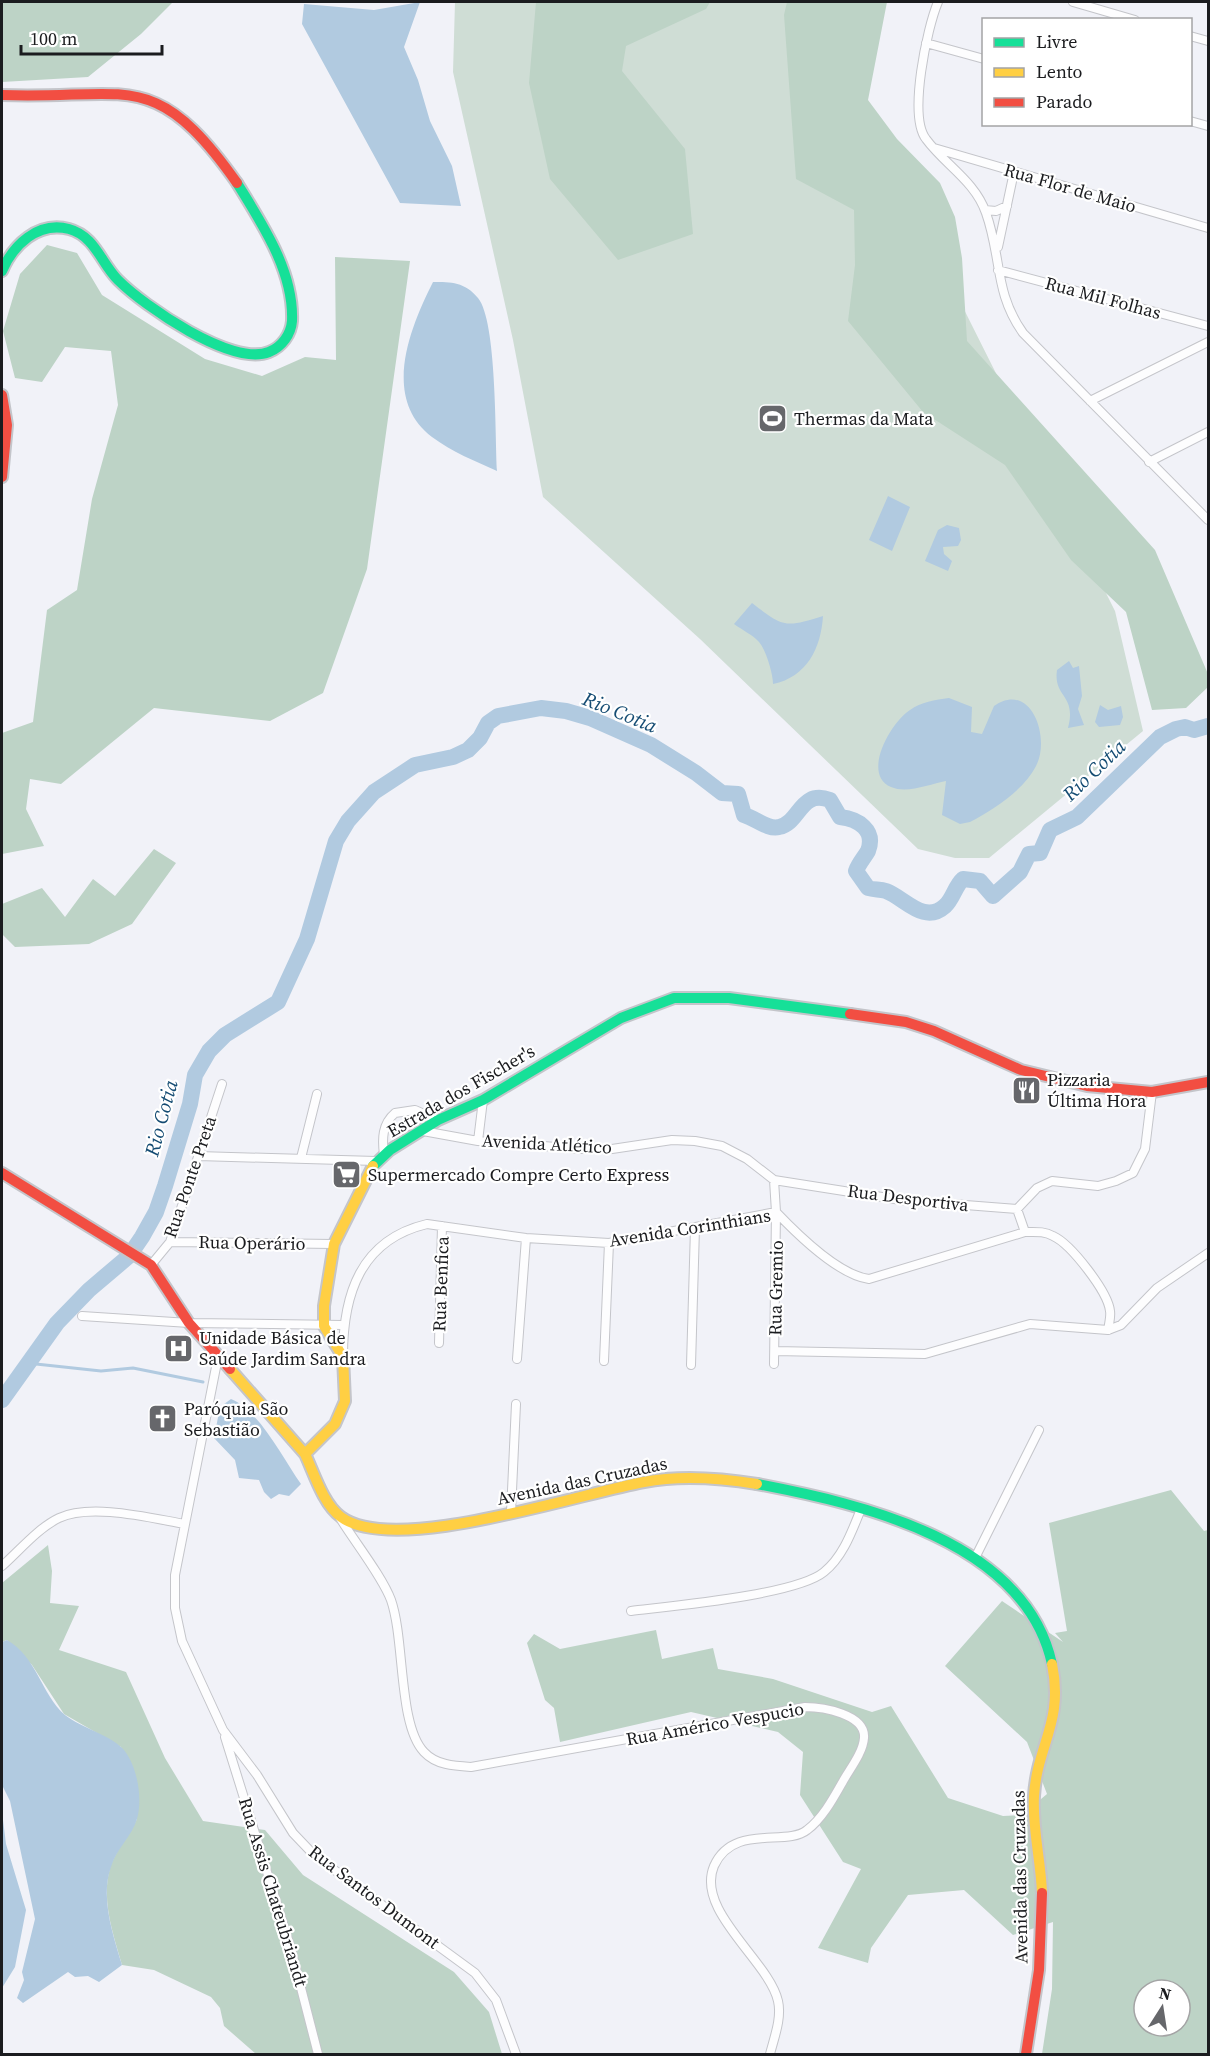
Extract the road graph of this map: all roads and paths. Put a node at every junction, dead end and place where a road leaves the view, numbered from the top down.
1 (938, 2) edge
2 (1073, 2) edge
3 (1128, 18) edge
4 (1192, 36) edge
5 (1209, 41) edge
6 (926, 43) junction
7 (982, 58) edge
8 (2, 95) edge
9 (1192, 121) edge
10 (1209, 126) edge
11 (933, 147) junction
12 (1014, 172) junction
13 (1007, 206) junction
14 (985, 210) junction
15 (1209, 228) edge
16 (997, 249) junction
17 (998, 270) junction
18 (2, 271) edge
19 (1209, 326) edge
20 (1209, 342) edge
21 (2, 395) edge
22 (1090, 401) junction
23 (1209, 432) edge
24 (1149, 462) junction
25 (2, 477) edge
26 (1209, 520) edge
27 (1209, 1083) edge
28 (222, 1084) dead end
29 (1152, 1092) junction
30 (317, 1094) dead end
31 (483, 1100) junction
32 (438, 1120) junction
33 (423, 1131) junction
34 (478, 1141) junction
35 (198, 1156) junction
36 (301, 1158) junction
37 (380, 1158) junction
38 (2, 1173) edge
39 (774, 1180) junction
40 (1017, 1209) junction
41 (776, 1212) junction
42 (442, 1226) junction
43 (695, 1228) junction
44 (1025, 1232) junction
45 (526, 1238) junction
46 (170, 1242) junction
47 (609, 1243) junction
48 (334, 1244) junction
49 (1209, 1253) edge
50 (151, 1265) junction
51 (82, 1316) dead end
52 (189, 1323) junction
53 (343, 1325) junction
54 (324, 1326) junction
55 (1108, 1330) junction
56 (439, 1343) dead end
57 (775, 1351) junction
58 (218, 1357) junction
59 (343, 1358) junction
60 (517, 1359) dead end
61 (604, 1361) dead end
62 (774, 1364) dead end
63 (691, 1365) dead end
64 (516, 1404) dead end
65 (1039, 1430) dead end
66 (305, 1454) junction
67 (861, 1509) junction
68 (511, 1512) junction
69 (340, 1518) junction
70 (185, 1524) junction
71 (975, 1558) junction
72 (2, 1566) edge
73 (631, 1611) dead end
74 (223, 1730) junction
75 (318, 2055) edge
76 (516, 2055) edge
77 (770, 2055) edge
78 (1026, 2055) edge

1 - 6 street
2 - 3 street
4 - 5 street
6 - 7 street
6 - 11 street
8 - 18 street
9 - 10 street
11 - 12 street, Rua Flor de Maio
11 - 14 street
12 - 13 street
12 - 15 street, Rua Flor de Maio
13 - 14 street
13 - 16 street
14 - 16 street
16 - 17 street
17 - 19 street, Rua Mil Folhas
17 - 22 street
20 - 22 street
21 - 25 street
22 - 24 street
23 - 24 street
24 - 26 street
27 - 29 street, Estrada dos Fischer's
28 - 35 street, Rua Ponte Preta
29 - 31 street, Estrada dos Fischer's
29 - 40 street
30 - 36 street
31 - 32 street, Estrada dos Fischer's
31 - 34 street
32 - 33 street, Estrada dos Fischer's
32 - 37 street
33 - 34 street, Avenida Atlético
33 - 37 street, Estrada dos Fischer's
34 - 39 street, Avenida Atlético
35 - 36 street
35 - 46 street, Rua Ponte Preta
36 - 37 street
37 - 48 street, Estrada dos Fischer's
38 - 50 street
39 - 40 street, Rua Desportiva
39 - 41 street
40 - 44 street
41 - 43 street, Avenida Corinthians
41 - 44 street, Avenida Corinthians
41 - 57 street, Rua Gremio
42 - 45 street, Avenida Corinthians
42 - 53 street, Avenida Corinthians
42 - 56 street, Rua Benfica
43 - 47 street, Avenida Corinthians
43 - 63 street
44 - 55 street
45 - 47 street, Avenida Corinthians
45 - 60 street
46 - 48 street, Rua Operário
46 - 50 street, Rua Ponte Preta
47 - 61 street
48 - 54 street, Estrada dos Fischer's
49 - 55 street
50 - 52 street
51 - 52 street
52 - 54 street
52 - 58 street
53 - 54 street
53 - 59 street, Avenida Corinthians
54 - 59 street
55 - 57 street
57 - 62 street, Rua Gremio
58 - 66 street
58 - 70 street, Rua Santos Dumont
59 - 66 street
64 - 68 street
65 - 71 street
66 - 69 street
67 - 68 street, Avenida das Cruzadas
67 - 71 street, Avenida das Cruzadas
67 - 73 street
68 - 69 street, Avenida das Cruzadas
69 - 77 street, Rua Américo Vespucio
70 - 72 street
70 - 74 street, Rua Santos Dumont
71 - 78 street, Avenida das Cruzadas
74 - 75 street, Rua Assis Chateubriandt
74 - 76 street, Rua Santos Dumont

